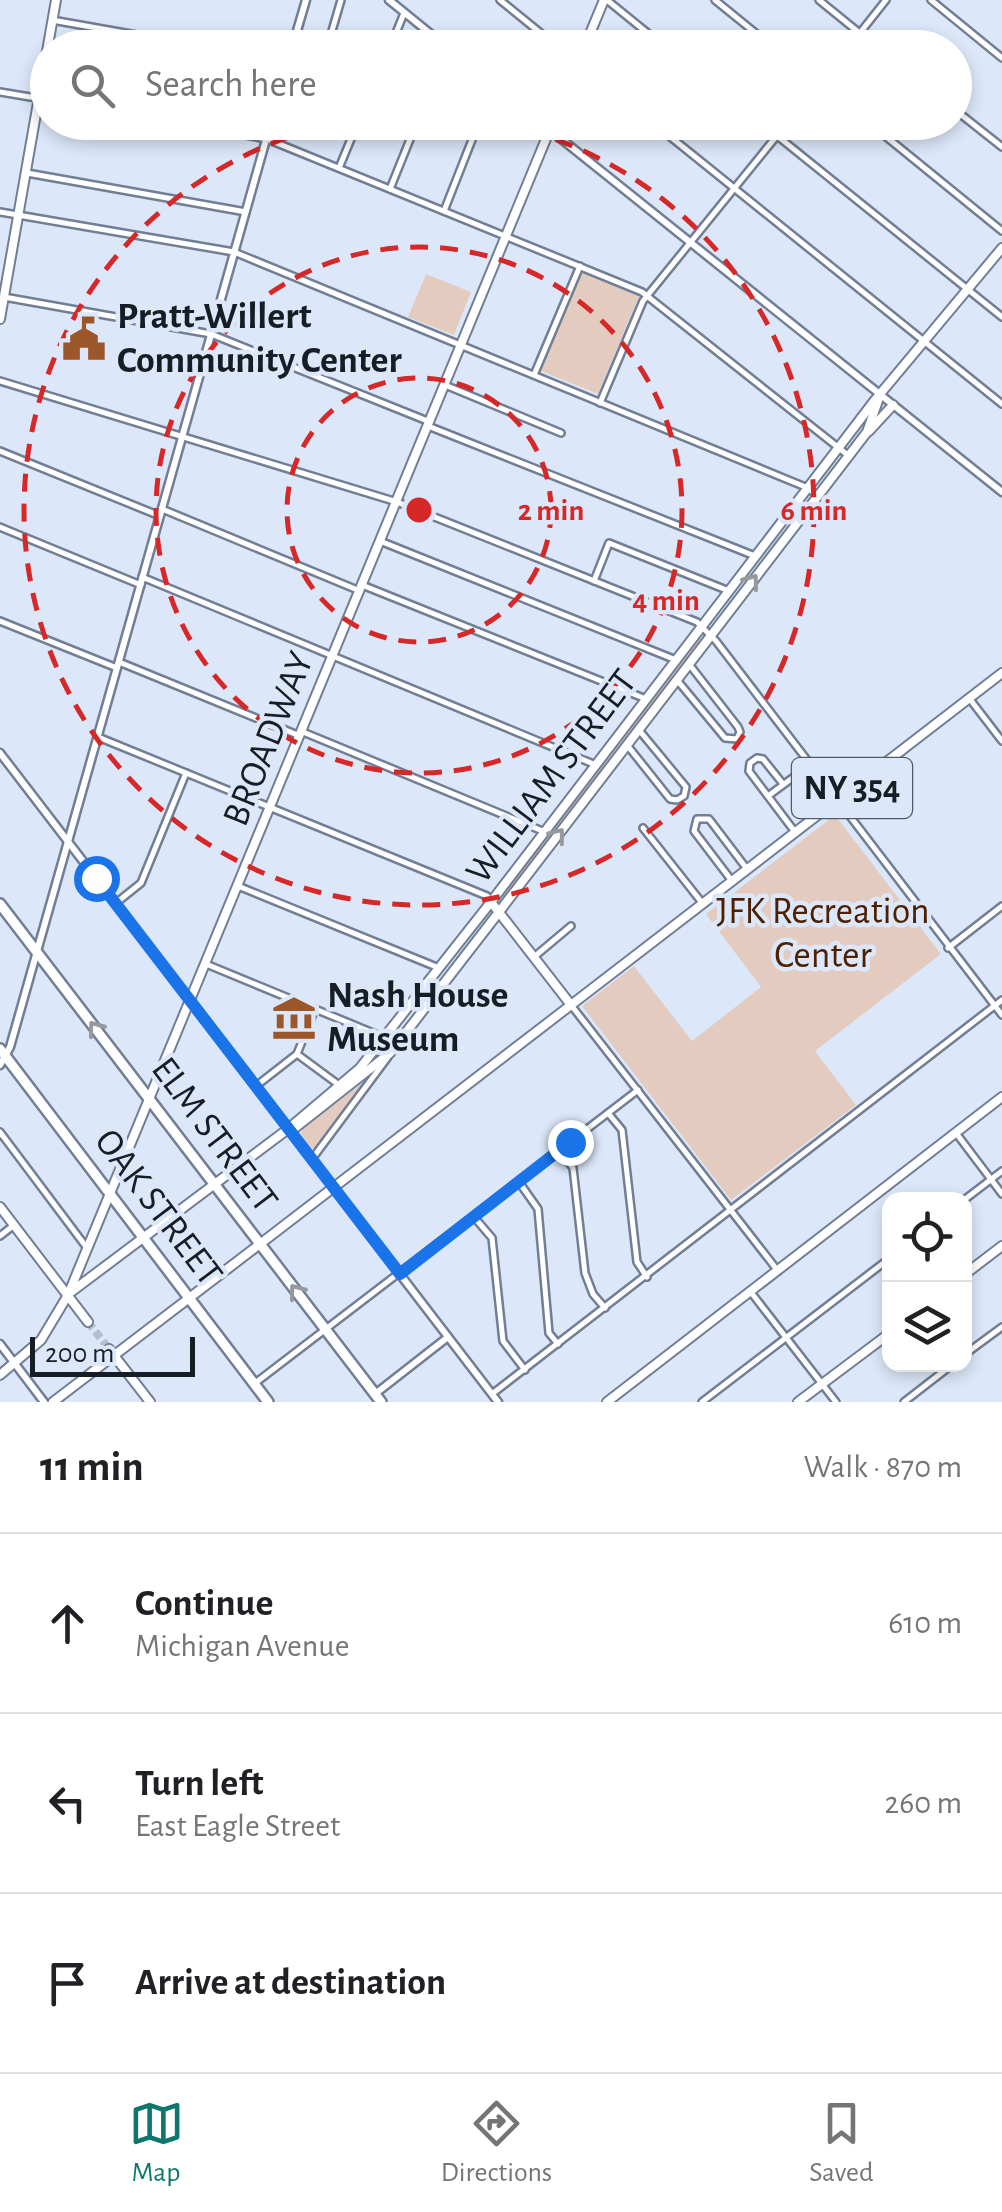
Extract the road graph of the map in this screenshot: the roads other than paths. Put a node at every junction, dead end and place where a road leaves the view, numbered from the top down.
1 (56, 0) edge
2 (306, 0) edge
3 (341, 0) edge
4 (389, 0) edge
5 (500, 0) edge
6 (605, 0) edge
7 (714, 0) edge
8 (819, 0) edge
9 (886, 0) edge
10 (931, 0) edge
11 (404, 12) junction
12 (52, 20) junction
13 (51, 30) edge
14 (108, 30) edge
15 (297, 30) edge
16 (333, 30) edge
17 (397, 30) edge
18 (426, 30) edge
19 (537, 30) edge
20 (592, 30) edge
21 (643, 30) edge
22 (752, 30) edge
23 (856, 30) edge
24 (862, 30) edge
25 (968, 30) edge
26 (972, 33) edge
27 (1002, 58) edge
28 (0, 92) edge
29 (30, 98) edge
30 (972, 123) edge
31 (33, 140) edge
32 (266, 140) edge
33 (269, 140) edge
34 (351, 140) edge
35 (410, 140) edge
36 (472, 140) edge
37 (546, 140) edge
38 (569, 140) edge
39 (674, 140) edge
40 (774, 140) edge
41 (782, 140) edge
42 (890, 140) edge
43 (1002, 147) edge
44 (339, 168) junction
45 (25, 172) junction
46 (390, 189) junction
47 (734, 189) junction
48 (444, 210) junction
49 (0, 212) edge
50 (246, 212) junction
51 (18, 214) junction
52 (1002, 231) edge
53 (506, 236) junction
54 (691, 243) junction
55 (1002, 248) edge
56 (234, 252) junction
57 (580, 266) junction
58 (968, 290) junction
59 (648, 296) junction
60 (4, 297) junction
61 (1002, 317) edge
62 (0, 319) edge
63 (211, 334) junction
64 (924, 342) junction
65 (461, 346) junction
66 (534, 376) junction
67 (0, 381) edge
68 (445, 386) junction
69 (880, 395) junction
70 (600, 403) junction
71 (1002, 404) edge
72 (892, 405) junction
73 (429, 424) junction
74 (867, 432) junction
75 (561, 433) dead end
76 (182, 436) junction
77 (839, 448) junction
78 (0, 451) edge
79 (849, 456) junction
80 (808, 488) junction
81 (1002, 492) edge
82 (818, 496) junction
83 (397, 502) junction
84 (161, 512) junction
85 (0, 527) edge
86 (380, 542) junction
87 (755, 556) junction
88 (142, 581) junction
89 (594, 581) junction
90 (361, 588) junction
91 (729, 591) junction
92 (0, 621) edge
93 (702, 627) junction
94 (710, 636) junction
95 (333, 656) junction
96 (676, 660) junction
97 (689, 664) junction
98 (118, 665) junction
99 (1002, 673) edge
100 (677, 680) junction
101 (969, 698) junction
102 (646, 699) junction
103 (639, 730) junction
104 (301, 734) junction
105 (98, 736) junction
106 (1002, 742) edge
107 (627, 745) junction
108 (0, 752) edge
109 (596, 764) junction
110 (810, 764) junction
111 (186, 773) junction
112 (783, 784) junction
113 (768, 796) junction
114 (837, 800) junction
115 (270, 807) junction
116 (643, 828) dead end
117 (545, 832) junction
118 (795, 832) junction
119 (68, 842) junction
120 (747, 869) junction
121 (732, 881) junction
122 (238, 886) junction
123 (491, 902) junction
124 (0, 904) edge
125 (116, 904) junction
126 (703, 904) junction
127 (1002, 906) edge
128 (499, 912) junction
129 (572, 926) dead end
130 (948, 948) junction
131 (37, 952) junction
132 (534, 957) junction
133 (206, 964) junction
134 (440, 969) junction
135 (1002, 1000) edge
136 (190, 1001) junction
137 (571, 1005) junction
138 (994, 1006) junction
139 (315, 1009) junction
140 (1002, 1015) edge
141 (386, 1038) junction
142 (390, 1052) junction
143 (297, 1054) junction
144 (2, 1057) edge
145 (339, 1085) junction
146 (256, 1086) junction
147 (638, 1090) junction
148 (1002, 1098) edge
149 (149, 1099) junction
150 (608, 1113) junction
151 (288, 1128) junction
152 (0, 1132) edge
153 (956, 1134) junction
154 (560, 1150) junction
155 (312, 1159) junction
156 (1002, 1171) edge
157 (991, 1180) junction
158 (519, 1182) junction
159 (216, 1184) junction
160 (334, 1188) junction
161 (110, 1194) junction
162 (972, 1194) edge
163 (1002, 1194) edge
164 (0, 1207) edge
165 (732, 1211) junction
166 (474, 1217) junction
167 (14, 1225) junction
168 (0, 1236) edge
169 (142, 1239) junction
170 (260, 1244) junction
171 (1002, 1246) edge
172 (87, 1248) junction
173 (882, 1264) edge
174 (972, 1268) edge
175 (778, 1271) junction
176 (400, 1274) junction
177 (647, 1276) junction
178 (750, 1292) junction
179 (68, 1295) junction
180 (189, 1300) junction
181 (605, 1308) junction
182 (88, 1322) tunnel mouth
183 (1002, 1327) edge
184 (326, 1331) junction
185 (448, 1336) junction
186 (786, 1338) junction
187 (882, 1338) edge
188 (0, 1344) edge
189 (558, 1344) junction
190 (972, 1349) edge
191 (112, 1352) junction
192 (15, 1364) junction
193 (525, 1370) junction
194 (942, 1372) edge
195 (0, 1375) edge
196 (254, 1384) junction
197 (822, 1384) junction
198 (492, 1394) junction
199 (378, 1398) edge
200 (708, 1400) edge
201 (44, 1402) edge
202 (53, 1402) edge
203 (150, 1402) edge
204 (268, 1402) edge
205 (366, 1402) edge
206 (482, 1402) edge
207 (498, 1402) edge
208 (607, 1402) edge
209 (798, 1402) edge
210 (836, 1402) edge
211 (904, 1402) edge

1 - 12 main road
2 - 15 street
3 - 16 street
4 - 11 street
5 - 19 street
6 - 20 main road
6 - 21 street
7 - 22 street
8 - 23 street
9 - 24 street
10 - 25 street
11 - 17 street
11 - 18 street
12 - 13 main road
12 - 14 street
26 - 27 street
28 - 29 street
30 - 43 street
31 - 45 main road
32 - 50 street
33 - 44 street
34 - 44 street
35 - 46 street
36 - 48 street
37 - 53 main road, BROADWAY
38 - 54 street
39 - 47 street
40 - 47 street
41 - 58 street
42 - 52 street
44 - 46 street
45 - 50 street
45 - 51 main road
46 - 48 street
47 - 54 street
47 - 64 street
48 - 53 street
49 - 51 street
50 - 56 street
51 - 56 street
51 - 60 main road
53 - 57 street
53 - 65 main road, BROADWAY
54 - 59 street
54 - 69 street
55 - 58 main road, WILLIAM STREET
56 - 63 street
56 - 65 street
57 - 59 street
57 - 66 street
58 - 61 street
58 - 64 main road, WILLIAM STREET
59 - 70 street
59 - 77 street
60 - 62 main road
60 - 63 street
63 - 73 street
63 - 76 street
64 - 69 main road, WILLIAM STREET
64 - 71 street
65 - 66 street
65 - 68 main road, BROADWAY
66 - 70 street
67 - 76 street
68 - 73 main road, BROADWAY
68 - 75 street
69 - 72 street
69 - 74 main road, WILLIAM STREET
69 - 77 main road, WILLIAM STREET
70 - 80 street
72 - 74 main road
72 - 81 street
73 - 83 main road, BROADWAY
73 - 87 street
74 - 79 main road, WILLIAM STREET
76 - 83 street
76 - 84 street
77 - 79 street
77 - 80 main road, WILLIAM STREET
78 - 84 street
79 - 82 main road, WILLIAM STREET
80 - 82 street
80 - 87 main road, WILLIAM STREET
94 -> 82 main road, WILLIAM STREET
83 - 86 main road, BROADWAY
83 - 89 street
84 - 88 street
84 - 90 street
85 - 88 street
86 - 90 main road, BROADWAY
86 - 96 street
87 - 91 main road, WILLIAM STREET
88 - 95 street
88 - 98 street
89 - 91 street
89 - 93 street
90 - 95 main road, BROADWAY
90 - 102 street
91 - 93 main road, WILLIAM STREET
92 - 98 street
93 - 94 street
93 - 96 main road, WILLIAM STREET
94 - 97 main road, WILLIAM STREET
94 - 110 street
95 - 104 main road, BROADWAY
95 - 109 street
96 - 102 main road, WILLIAM STREET
97 - 100 main road, WILLIAM STREET
97 - 100 street
98 - 104 street
98 - 105 street
99 - 101 main road, NY 354
100 - 103 main road, WILLIAM STREET
101 - 106 street
101 - 114 main road, NY 354
102 - 109 main road, WILLIAM STREET
103 - 107 main road, WILLIAM STREET
103 - 107 street
104 - 115 main road, BROADWAY
104 - 117 street
105 - 111 street
105 - 119 street
128 -> 107 main road, WILLIAM STREET
108 - 119 street
109 - 117 main road, WILLIAM STREET
110 - 112 street
110 - 114 street
111 - 115 street
111 - 125 street
112 - 113 street
112 - 113 street
113 - 118 street
114 - 118 main road, NY 354
114 - 130 street
115 - 122 main road, BROADWAY
115 - 123 street
116 - 126 street
117 - 123 main road, WILLIAM STREET
118 - 120 main road, NY 354
119 - 125 street
119 - 131 street
120 - 121 main road, NY 354
120 - 121 street
121 - 126 main road, NY 354
122 - 133 main road, BROADWAY
122 - 134 street
123 - 128 main road
123 - 134 main road, WILLIAM STREET
124 - 131 highway, ELM STREET
125 - 136 street
126 - 137 main road, NY 354
127 - 130 street
128 - 132 main road
128 - 142 main road, WILLIAM STREET
129 - 132 street
130 - 138 street
131 - 144 street
149 -> 131 highway, ELM STREET
132 - 137 main road
133 - 136 main road, BROADWAY
133 - 139 street
134 - 141 main road, WILLIAM STREET
135 - 138 street
136 - 146 street
136 - 149 main road, BROADWAY
137 - 147 street
137 - 160 main road
138 - 140 street
138 - 165 street
139 - 141 street
139 - 143 street
141 - 145 main road, WILLIAM STREET
142 - 151 main road, WILLIAM STREET
142 - 155 street, WILLIAM STREET
143 - 145 street
143 - 146 street
144 - 161 highway, OAK STREET
145 - 151 main road, WILLIAM STREET
146 - 151 street
147 - 150 street
147 - 165 street
148 - 153 main road
149 - 159 highway, ELM STREET
149 - 161 main road, BROADWAY
150 - 154 street
150 - 177 street
151 - 155 street
151 - 159 main road, WILLIAM STREET
152 - 172 street
153 - 157 street
153 - 175 main road
154 - 158 street
154 - 181 street
155 - 160 street
156 - 157 street
157 - 162 street
157 - 163 street
158 - 166 street
158 - 189 street
159 - 169 main road, WILLIAM STREET
159 - 170 highway, ELM STREET
160 - 170 main road
160 - 176 street
161 - 169 highway, OAK STREET
161 - 172 main road, BROADWAY
164 - 167 main road
165 - 175 street
165 - 177 street
166 - 176 street
166 - 193 street
167 - 168 street
167 - 179 main road
169 - 179 main road, WILLIAM STREET
169 - 180 highway, OAK STREET
170 - 180 main road
184 -> 170 highway, ELM STREET
171 - 174 main road
172 - 179 main road, BROADWAY
173 - 186 street
175 - 178 main road
176 - 184 street
176 - 185 street
177 - 181 street
178 - 186 street
178 - 208 main road
179 - 182 main road
179 - 192 main road, BROADWAY
180 - 191 main road
180 - 196 highway, OAK STREET
181 - 189 street
183 - 190 street
184 - 196 street
184 - 199 highway, ELM STREET
185 - 198 street
185 - 199 street
186 - 197 street
186 - 200 street
187 - 197 main road
188 - 192 street
189 - 193 street
191 - 202 main road
191 - 203 main road
192 - 195 main road, BROADWAY
192 - 201 street
193 - 198 street
194 - 211 street
196 - 204 highway, OAK STREET
197 - 209 main road
197 - 210 street
198 - 206 street
198 - 207 street
199 - 205 highway

